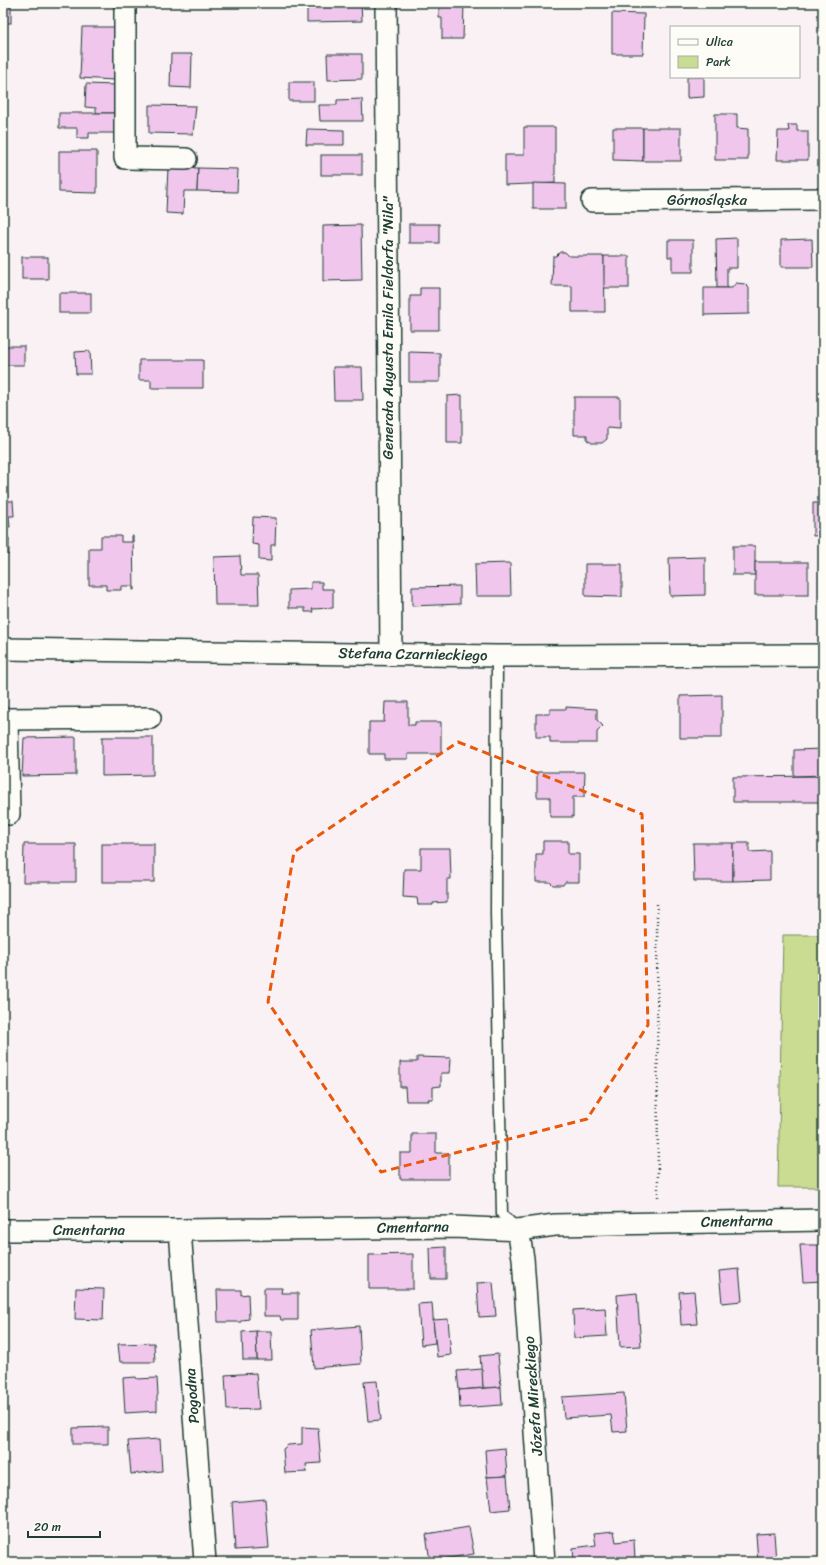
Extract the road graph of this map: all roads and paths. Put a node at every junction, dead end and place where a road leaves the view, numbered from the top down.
1 (125, 3) edge
2 (386, 3) edge
3 (186, 159) dead end
4 (823, 199) edge
5 (592, 201) dead end
6 (3, 649) edge
7 (391, 654) junction
8 (823, 655) edge
9 (497, 656) junction
10 (150, 718) dead end
11 (5, 719) edge
12 (9, 814) dead end
13 (657, 904) dead end
14 (823, 1220) edge
15 (658, 1223) junction
16 (3, 1230) edge
17 (180, 1230) junction
18 (518, 1230) junction
19 (205, 1562) edge
20 (544, 1562) edge

1 - 3 street
2 - 7 street, Generała Augusta Emila Fieldorfa "Nila"
4 - 5 street, Górnośląska
6 - 7 street, Stefana Czarnieckiego
7 - 9 street, Stefana Czarnieckiego
8 - 9 street, Stefana Czarnieckiego
9 - 18 lane
10 - 11 street
11 - 12 street
13 - 15 path
14 - 15 street, Cmentarna
15 - 18 street, Cmentarna
16 - 17 street, Cmentarna
17 - 18 street, Cmentarna
17 - 19 street, Pogodna
18 - 20 street, Józefa Mireckiego

